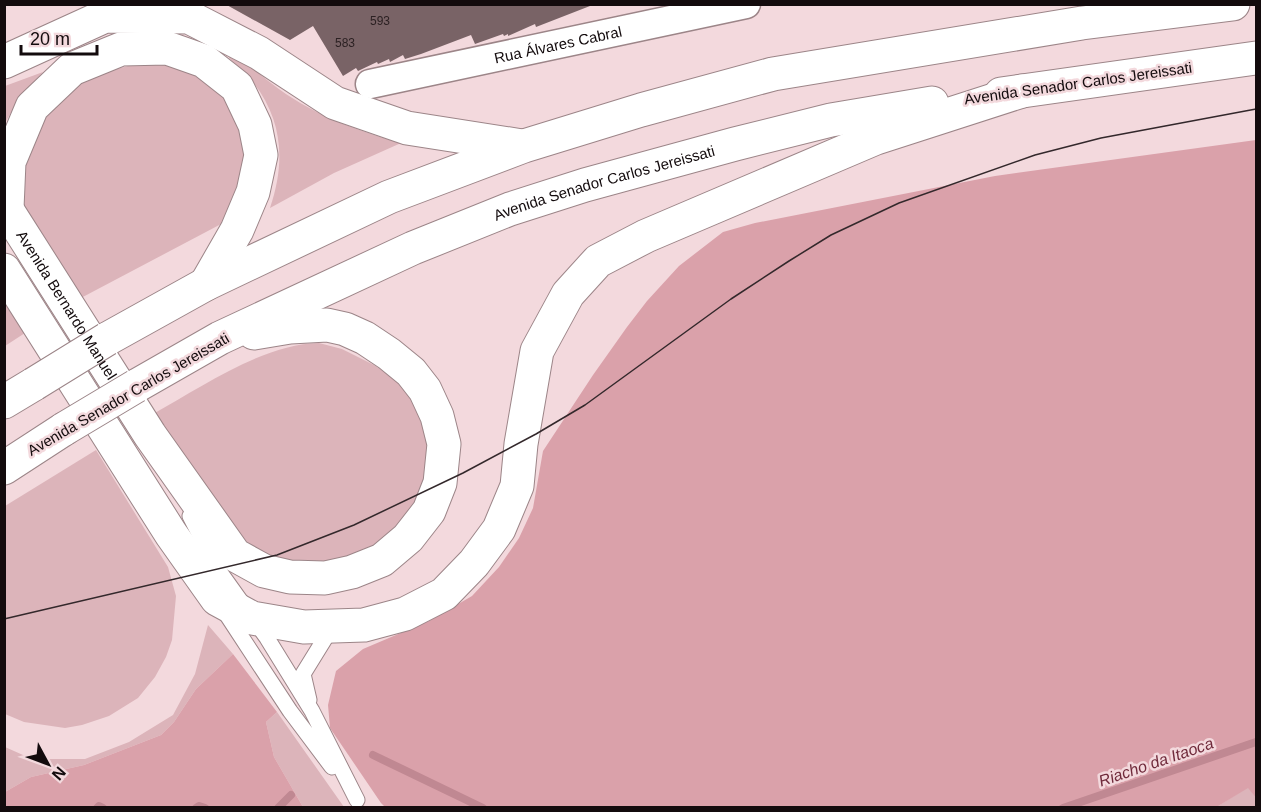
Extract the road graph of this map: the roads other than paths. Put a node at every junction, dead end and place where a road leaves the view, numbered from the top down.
1 (746, 4) edge
2 (1233, 4) edge
3 (1257, 58) edge
4 (4, 62) edge
5 (370, 84) dead end
6 (1022, 91) junction
7 (524, 146) junction
8 (5, 207) edge
9 (4, 270) edge
10 (206, 284) junction
11 (220, 338) junction
12 (4, 402) edge
13 (150, 435) junction
14 (4, 468) edge
15 (217, 599) junction
16 (252, 618) junction
17 (332, 626) junction
18 (312, 711) junction
19 (360, 804) edge

1 - 5 street, Rua Álvares Cabral
2 - 7 main road
3 - 6 main road, Avenida Senador Carlos Jereissati
4 - 7 main road
6 - 11 main road, Avenida Senador Carlos Jereissati
6 - 17 main road
7 - 10 main road
8 - 10 main road
8 - 13 main road, Avenida Bernardo Manuel
9 - 15 main road
10 - 12 main road, bridge
11 - 13 main road, Avenida Bernardo Manuel
11 - 14 main road, Avenida Senador Carlos Jereissati, bridge
13 - 16 lane
15 - 16 main road
15 - 19 lane
16 - 17 main road
16 - 18 lane
17 - 18 lane
18 - 19 lane

